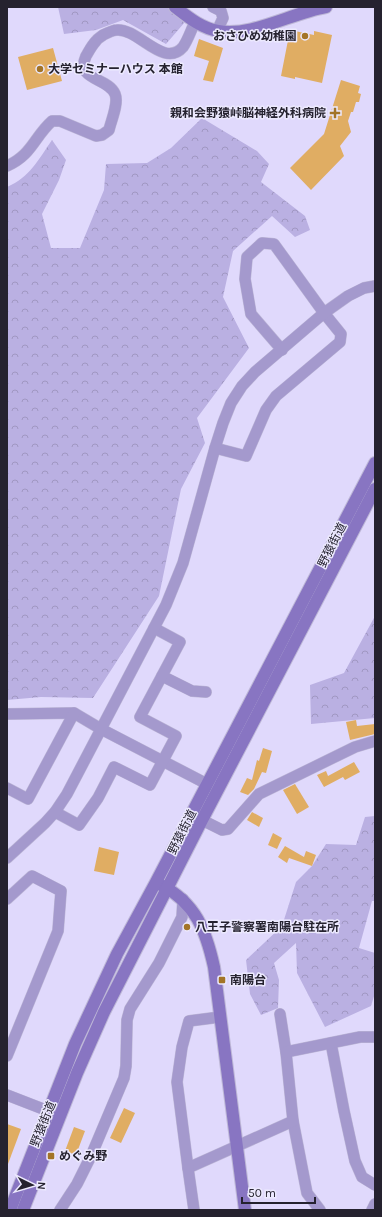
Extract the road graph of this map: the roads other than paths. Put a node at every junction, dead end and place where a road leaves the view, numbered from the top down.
1 (174, 7) edge
2 (213, 7) edge
3 (326, 7) edge
4 (195, 22) junction
5 (217, 31) junction
6 (7, 166) edge
7 (375, 286) edge
8 (324, 313) junction
9 (282, 350) junction
10 (215, 448) junction
11 (375, 463) edge
12 (375, 489) edge
13 (154, 628) junction
14 (162, 676) junction
15 (206, 692) dead end
16 (74, 713) junction
17 (7, 714) edge
18 (100, 729) junction
19 (375, 741) edge
20 (163, 761) junction
21 (207, 784) junction
22 (7, 788) edge
23 (55, 812) junction
24 (202, 820) junction
25 (7, 858) edge
26 (156, 882) junction
27 (168, 888) junction
28 (7, 899) edge
29 (183, 899) junction
30 (280, 1014) dead end
31 (220, 1017) junction
32 (375, 1036) edge
33 (331, 1043) junction
34 (286, 1052) junction
35 (7, 1056) edge
36 (7, 1095) edge
37 (48, 1110) junction
38 (60, 1115) junction
39 (293, 1121) junction
40 (236, 1147) junction
41 (188, 1168) junction
42 (375, 1185) edge
43 (375, 1204) edge
44 (10, 1210) edge
45 (23, 1210) edge
46 (60, 1210) edge
47 (194, 1210) edge
48 (244, 1210) edge
49 (320, 1210) edge
50 (372, 1210) edge

1 - 4 main road
2 - 5 street
3 - 5 main road
4 - 5 main road
4 - 6 street
7 - 8 street
8 - 9 street
8 - 9 street
8 - 10 street
9 - 10 street
10 - 13 street
11 - 21 main road, 野猿街道
12 - 24 main road, 野猿街道
13 - 14 street
13 - 18 street
14 - 15 street
14 - 20 street
16 - 17 street
16 - 18 street
16 - 22 street
18 - 20 street
18 - 23 street
19 - 24 street
20 - 21 street
20 - 23 street
21 - 26 main road, 野猿街道
23 - 25 street
24 - 27 main road, 野猿街道
26 - 27 main road
26 - 37 main road, 野猿街道
27 - 29 main road
27 - 38 main road, 野猿街道
28 - 35 street
29 - 31 main road
29 - 46 street
30 - 34 street
31 - 40 main road
31 - 41 street
32 - 33 street
33 - 34 street
33 - 42 street
34 - 39 street
36 - 37 street
37 - 38 street
37 - 44 main road, 野猿街道
38 - 45 main road, 野猿街道
39 - 40 street
39 - 49 street
40 - 41 street
40 - 48 main road
41 - 47 street
43 - 50 street

